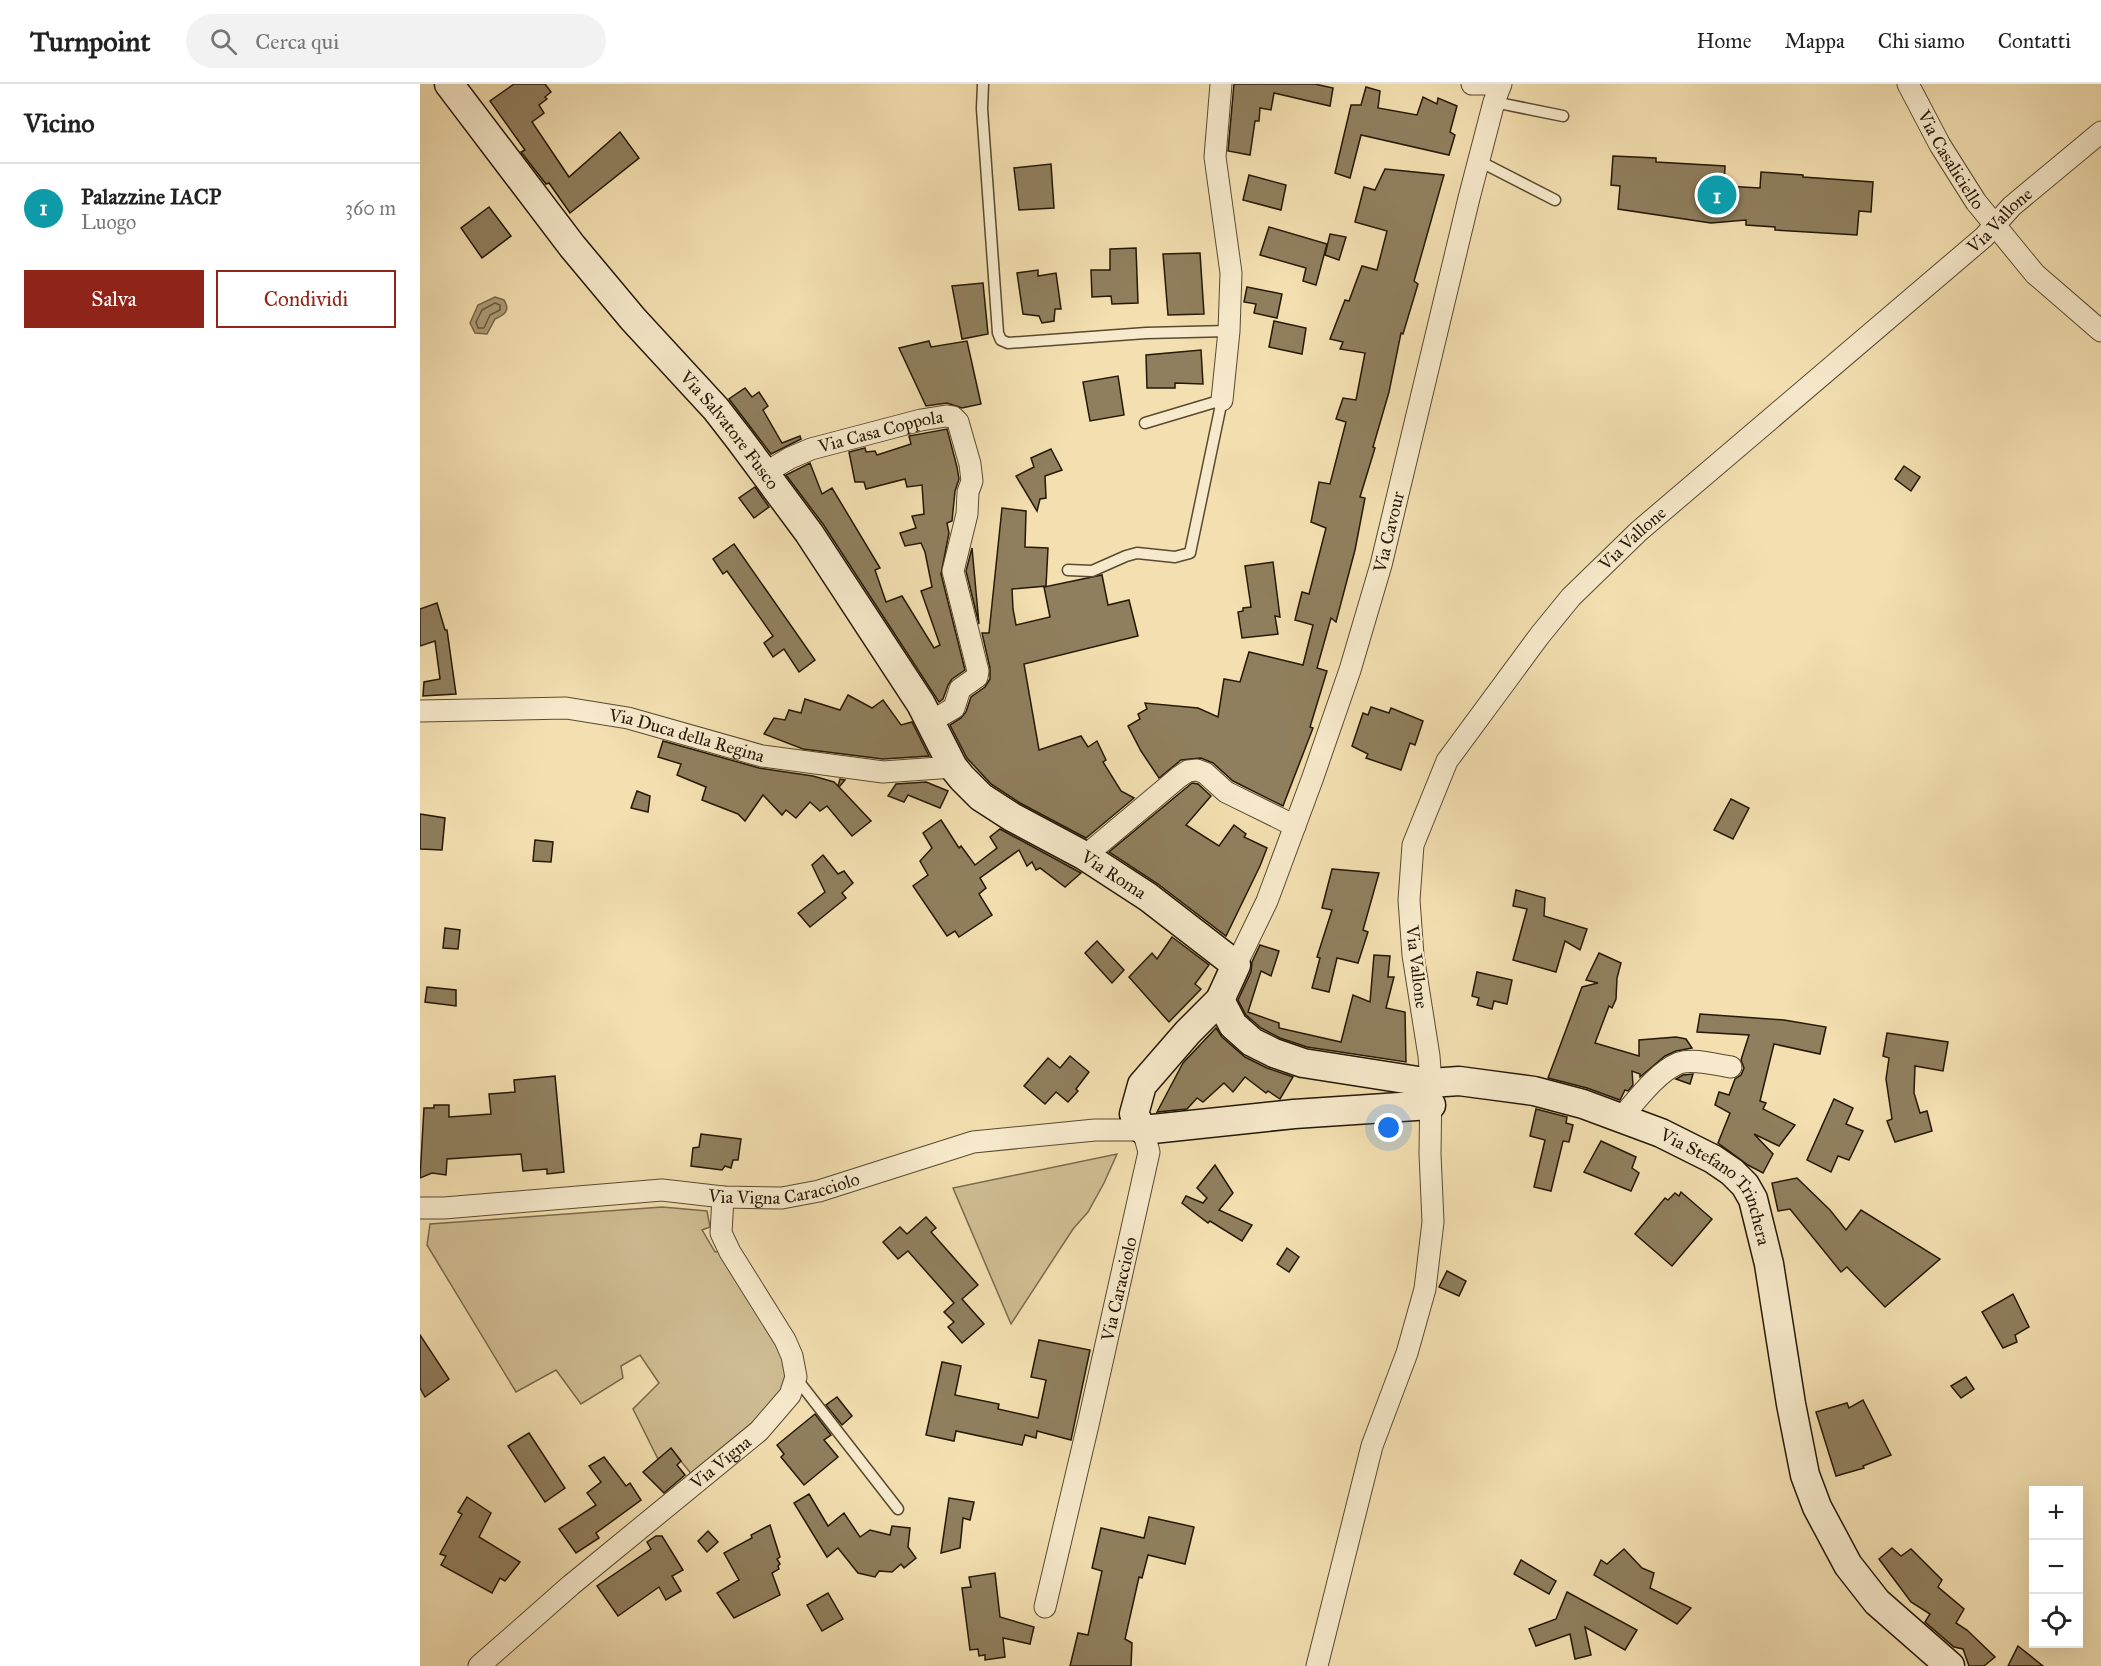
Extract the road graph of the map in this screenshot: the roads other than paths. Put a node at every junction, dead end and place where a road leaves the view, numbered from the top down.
1 (449, 84) edge
2 (982, 84) edge
3 (1221, 84) edge
4 (1472, 84) edge
5 (1908, 84) edge
6 (1496, 90) edge
7 (1563, 116) dead end
8 (2101, 132) edge
9 (1479, 161) junction
10 (1555, 200) dead end
11 (1995, 225) junction
12 (1229, 331) junction
13 (2101, 331) edge
14 (1222, 400) junction
15 (1145, 423) dead end
16 (765, 473) junction
17 (1068, 570) dead end
18 (420, 711) edge
19 (930, 722) junction
20 (953, 767) junction
21 (981, 797) joint
22 (1295, 826) junction
23 (1086, 856) junction
24 (1236, 965) junction
25 (1220, 1000) junction
26 (1731, 1067) dead end
27 (1431, 1094) junction
28 (1621, 1118) junction
29 (1143, 1130) junction
30 (723, 1197) junction
31 (420, 1208) edge
32 (796, 1377) junction
33 (898, 1509) dead end
34 (1045, 1607) dead end
35 (479, 1666) edge
36 (1317, 1666) edge
37 (1950, 1666) edge

1 - 16 street, Via Salvatore Fusco
2 - 12 lane
3 - 12 street
4 - 6 street
5 - 11 street, Via Casaliciello
6 - 7 lane
6 - 9 street, Via Cavour
8 - 11 street, Via Vallone
9 - 10 lane
9 - 22 street, Via Cavour
11 - 13 street, Via Casaliciello
11 - 27 street, Via Vallone
12 - 14 street
14 - 15 lane
14 - 17 lane
16 - 19 street, Via Salvatore Fusco
16 - 19 street, Via Casa Coppola
18 - 20 street, Via Duca della Regina
19 - 20 street, Via Salvatore Fusco
20 - 21 street, Via Salvatore Fusco
21 - 23 street, Via Roma
22 - 23 street
22 - 24 street, Via Cavour
23 - 24 street, Via Roma
24 - 25 street
25 - 27 street, Via Stefano Trinchera
25 - 29 street, Via Caracciolo
26 - 28 street
27 - 28 street, Via Stefano Trinchera
27 - 29 street
27 - 36 street, Via Vallone
28 - 37 street, Via Stefano Trinchera
29 - 30 street, Via Vigna Caracciolo
29 - 34 street, Via Caracciolo
30 - 31 street, Via Vigna Caracciolo
30 - 32 street
32 - 33 lane
32 - 35 street, Via Vigna

